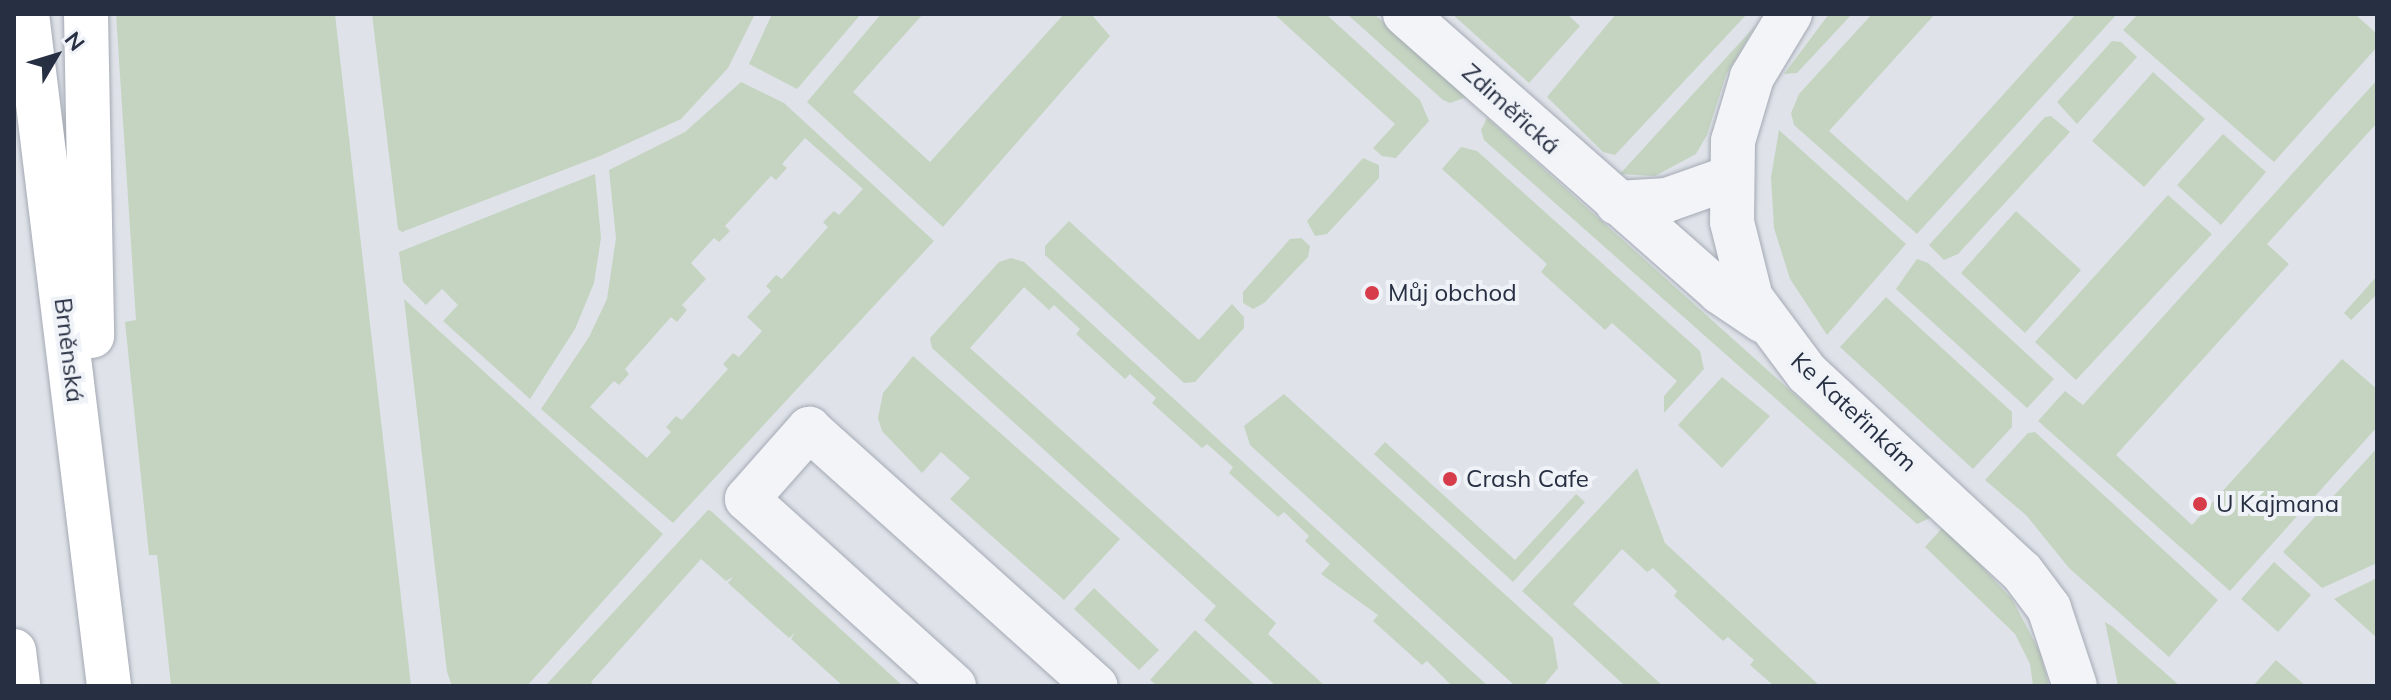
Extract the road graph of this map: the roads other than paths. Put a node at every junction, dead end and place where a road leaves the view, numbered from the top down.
1 (27, 14) edge
2 (86, 14) edge
3 (1405, 14) edge
4 (1790, 14) edge
5 (1729, 178) junction
6 (1617, 203) junction
7 (1765, 322) junction
8 (96, 567) junction
9 (14, 651) edge
10 (18, 686) edge
11 (109, 686) edge
12 (954, 686) edge
13 (1095, 686) edge
14 (2075, 686) edge

1 - 8 highway, Brněnská
2 - 8 highway
3 - 6 street, Zdiměřická
4 - 5 street, Ke Kateřinkám
5 - 6 street
5 - 7 street, Ke Kateřinkám
6 - 7 street, Zdiměřická
7 - 14 street, Ke Kateřinkám
8 - 11 highway, Brněnská
9 - 10 highway
12 - 13 street

